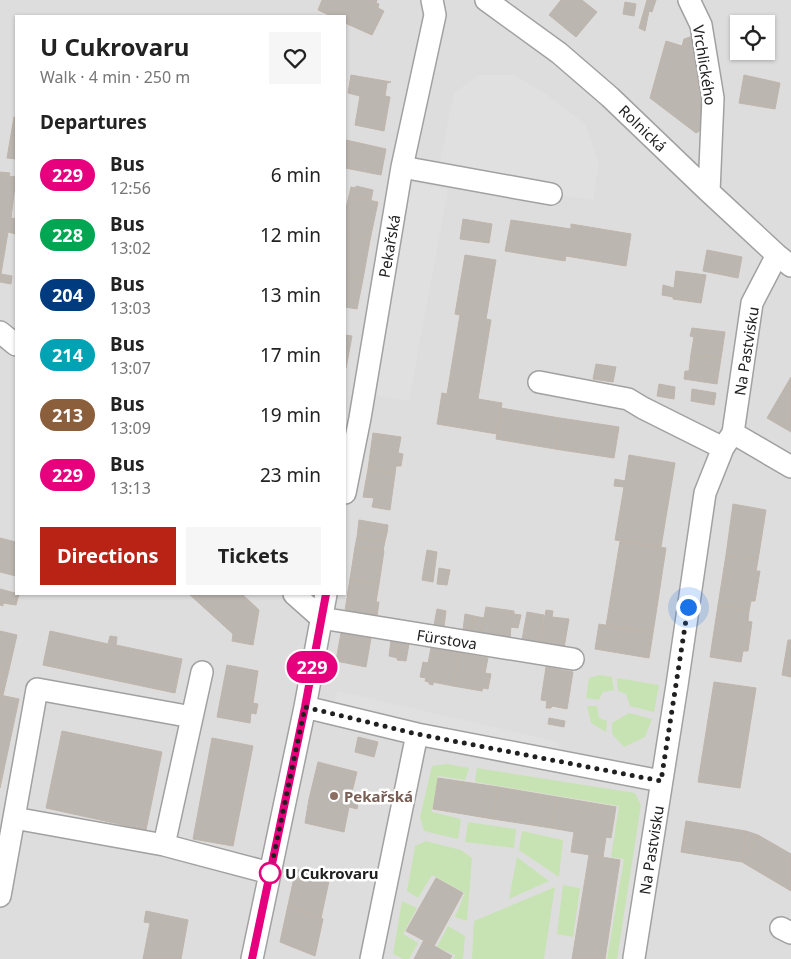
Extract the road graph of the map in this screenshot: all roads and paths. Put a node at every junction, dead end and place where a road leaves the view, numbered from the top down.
1 (432, 0) edge
2 (486, 0) edge
3 (689, 0) edge
4 (402, 166) junction
5 (709, 192) junction
6 (551, 194) dead end
7 (784, 260) edge
8 (0, 332) edge
9 (15, 344) edge
10 (538, 382) dead end
11 (728, 441) junction
12 (791, 467) edge
13 (346, 488) edge
14 (295, 595) edge
15 (326, 595) edge
16 (321, 618) junction
17 (573, 659) dead end
18 (202, 672) dead end
19 (305, 707) junction
20 (192, 717) junction
21 (417, 734) junction
22 (661, 781) junction
23 (14, 818) junction
24 (164, 845) junction
25 (270, 873) junction
26 (0, 896) edge
27 (634, 958) edge
28 (252, 959) edge
29 (372, 959) edge

1 - 4 street, Pekařská
2 - 5 street, Rolnická
3 - 5 street, Vrchlického
4 - 6 street
4 - 13 street, Pekařská
5 - 7 street, Rolnická
7 - 11 street, Na Pastvisku
8 - 9 street
10 - 11 street
11 - 12 street
11 - 22 street, Na Pastvisku
14 - 16 street
15 - 16 street
16 - 17 street, Fürstova
16 - 19 street
18 - 20 street
19 - 21 street
19 - 25 street
20 - 23 street
20 - 24 street
21 - 22 street
21 - 29 street
22 - 27 street, Na Pastvisku
23 - 24 street
23 - 26 street
24 - 25 street
25 - 28 street

